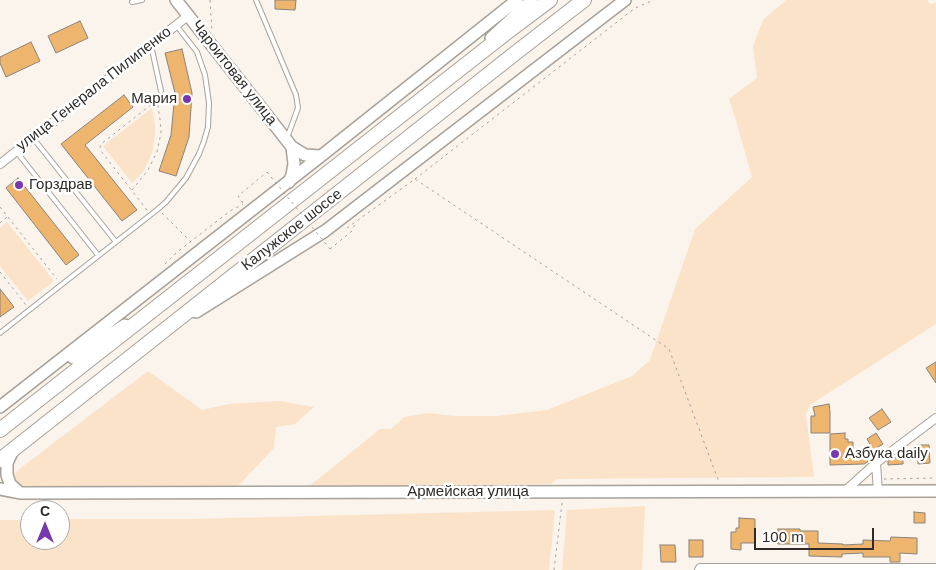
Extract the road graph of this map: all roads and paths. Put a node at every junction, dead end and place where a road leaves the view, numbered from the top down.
1 (142, 0) edge
2 (176, 0) edge
3 (210, 0) edge
4 (256, 0) edge
5 (517, 0) edge
6 (532, 0) edge
7 (550, 0) edge
8 (584, 0) edge
9 (625, 0) edge
10 (654, 0) edge
11 (132, 2) dead end
12 (189, 15) junction
13 (176, 25) junction
14 (212, 31) dead end
15 (151, 44) junction
16 (161, 91) dead end
17 (426, 97) junction
18 (33, 138) junction
19 (289, 144) junction
20 (16, 151) junction
21 (321, 156) junction
22 (0, 164) edge
23 (415, 179) junction
24 (284, 180) junction
25 (272, 184) dead end
26 (132, 190) junction
27 (0, 207) edge
28 (158, 208) junction
29 (151, 214) junction
30 (8, 217) junction
31 (356, 222) junction
32 (0, 223) edge
33 (348, 227) dead end
34 (116, 242) junction
35 (191, 242) junction
36 (176, 253) dead end
37 (98, 255) junction
38 (0, 272) edge
39 (61, 285) junction
40 (174, 294) junction
41 (30, 310) junction
42 (0, 333) edge
43 (156, 337) junction
44 (16, 394) junction
45 (0, 407) edge
46 (936, 418) edge
47 (0, 430) edge
48 (13, 450) junction
49 (0, 460) edge
50 (876, 463) junction
51 (936, 478) edge
52 (877, 480) junction
53 (0, 489) edge
54 (936, 491) edge
55 (563, 492) junction
56 (722, 492) junction
57 (844, 492) junction
58 (878, 492) junction
59 (21, 493) junction
60 (936, 568) edge
61 (554, 570) edge
62 (699, 570) edge

1 - 11 lane
2 - 12 street, Чароитовая улица
3 - 14 path
4 - 19 lane
5 - 21 street
6 - 17 street
7 - 17 highway, Калужское шоссе
8 - 43 highway, Калужское шоссе
9 - 43 street
10 - 23 path
12 - 13 street, улица Генерала Пилипенко
12 - 19 street, Чароитовая улица
13 - 15 street, улица Генерала Пилипенко
13 - 28 lane
15 - 16 lane
15 - 18 street, улица Генерала Пилипенко
17 - 40 highway, Калужское шоссе
18 - 20 street, улица Генерала Пилипенко
18 - 34 lane
19 - 21 street
19 - 24 street
20 - 22 street, улица Генерала Пилипенко
20 - 37 lane
21 - 24 street
23 - 31 path
23 - 56 path
24 - 25 path
24 - 44 street
26 - 26 path
26 - 29 path
27 - 30 path
28 - 29 lane
28 - 35 path
29 - 34 lane
30 - 32 path
30 - 39 path
31 - 33 path
31 - 35 path, bridge
34 - 37 lane
35 - 36 path
37 - 39 lane
38 - 41 path
39 - 41 lane
40 - 44 street
40 - 47 highway, Калужское шоссе
41 - 42 lane
43 - 48 highway, Калужское шоссе
44 - 45 street
46 - 50 street
48 - 49 highway, Калужское шоссе
48 - 59 street
50 - 52 street
50 - 57 street
51 - 52 path
52 - 58 street
53 - 59 street, Армейская улица
54 - 58 street, Армейская улица
55 - 56 street, Армейская улица
55 - 59 street, Армейская улица
55 - 61 path
56 - 57 street, Армейская улица
57 - 58 street, Армейская улица
60 - 62 street

